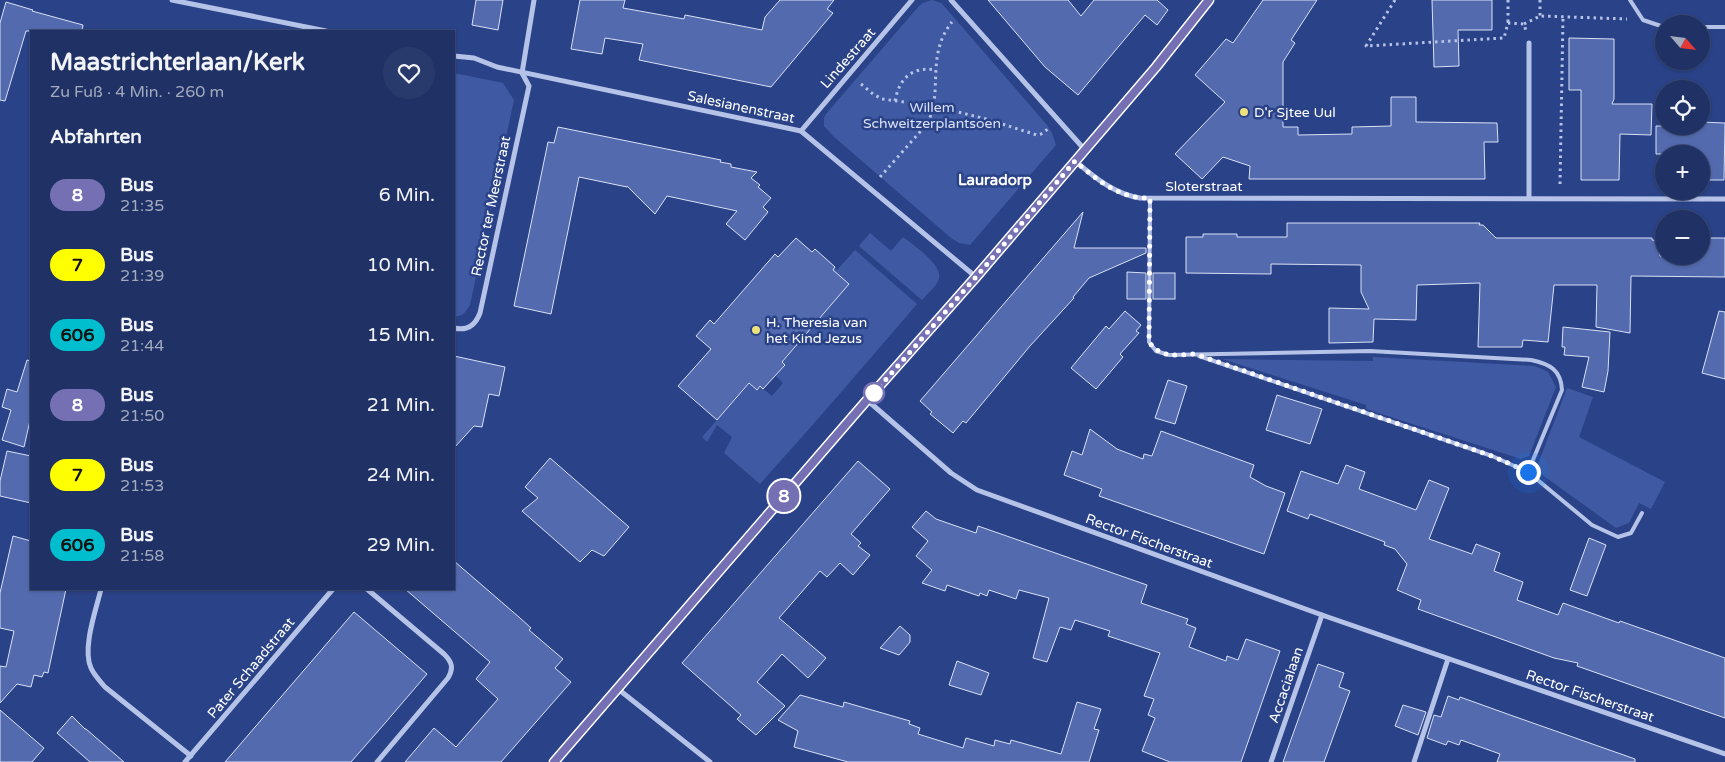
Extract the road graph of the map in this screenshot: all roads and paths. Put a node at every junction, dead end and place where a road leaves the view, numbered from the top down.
1 (172, 0) edge
2 (534, 0) edge
3 (912, 0) edge
4 (950, 0) edge
5 (1209, 0) edge
6 (1395, 0) edge
7 (1508, 0) edge
8 (1540, 0) edge
9 (1630, 0) edge
10 (962, 12) junction
11 (1540, 16) junction
12 (1563, 17) junction
13 (1643, 20) junction
14 (1508, 23) junction
15 (1524, 24) junction
16 (1655, 24) edge
17 (1710, 27) edge
18 (1725, 27) edge
19 (321, 30) edge
20 (1529, 43) joint
21 (455, 56) edge
22 (935, 70) junction
23 (522, 72) junction
24 (848, 73) junction
25 (895, 101) junction
26 (934, 106) junction
27 (1057, 120) junction
28 (801, 130) junction
29 (1085, 150) junction
30 (1075, 161) junction
31 (870, 188) junction
32 (1150, 198) junction
33 (1529, 198) junction
34 (1559, 198) junction
35 (1725, 198) edge
36 (976, 277) junction
37 (455, 328) edge
38 (1195, 354) junction
39 (867, 400) junction
40 (1528, 472) junction
41 (1642, 513) dead end
42 (101, 590) edge
43 (332, 590) edge
44 (368, 590) edge
45 (1322, 615) junction
46 (1448, 659) junction
47 (618, 688) junction
48 (1725, 754) edge
49 (191, 756) junction
50 (185, 762) edge
51 (377, 762) edge
52 (554, 762) edge
53 (710, 762) edge
54 (1271, 762) edge
55 (1414, 762) edge

1 - 19 street
2 - 23 street
3 - 24 street, Lindestraat
4 - 10 street
5 - 29 street
6 - 14 path
7 - 14 path
8 - 11 path
9 - 13 lane
10 - 22 path
10 - 27 street
11 - 12 path
11 - 15 path
12 - 13 path
12 - 34 path
13 - 16 lane
14 - 15 path
15 - 20 path
17 - 18 lane
20 - 33 street
21 - 23 street, Salesianenstraat
22 - 25 path
22 - 26 path
23 - 28 street, Salesianenstraat
23 - 37 street, Rector ter Meerstraat
24 - 25 path
24 - 28 street, Lindestraat
25 - 26 path
26 - 27 path
26 - 31 path
27 - 29 street
28 - 31 street, Salesianenstraat
29 - 30 street
30 - 32 street, Sloterstraat
30 - 36 street
31 - 36 street, Salesianenstraat
32 - 33 street, Sloterstraat
32 - 38 lane
33 - 34 street, Sloterstraat
34 - 35 street, Sloterstraat
36 - 39 street
38 - 40 lane
38 - 40 lane
39 - 45 street, Rector Fischerstraat
39 - 47 street
40 - 41 lane
42 - 49 street
43 - 49 street, Pater Schaadstraat
44 - 51 street
45 - 46 street, Rector Fischerstraat
45 - 54 street, Accacialaan
46 - 48 street, Rector Fischerstraat
46 - 55 street
47 - 52 street
47 - 53 street
49 - 50 street, Pater Schaadstraat

